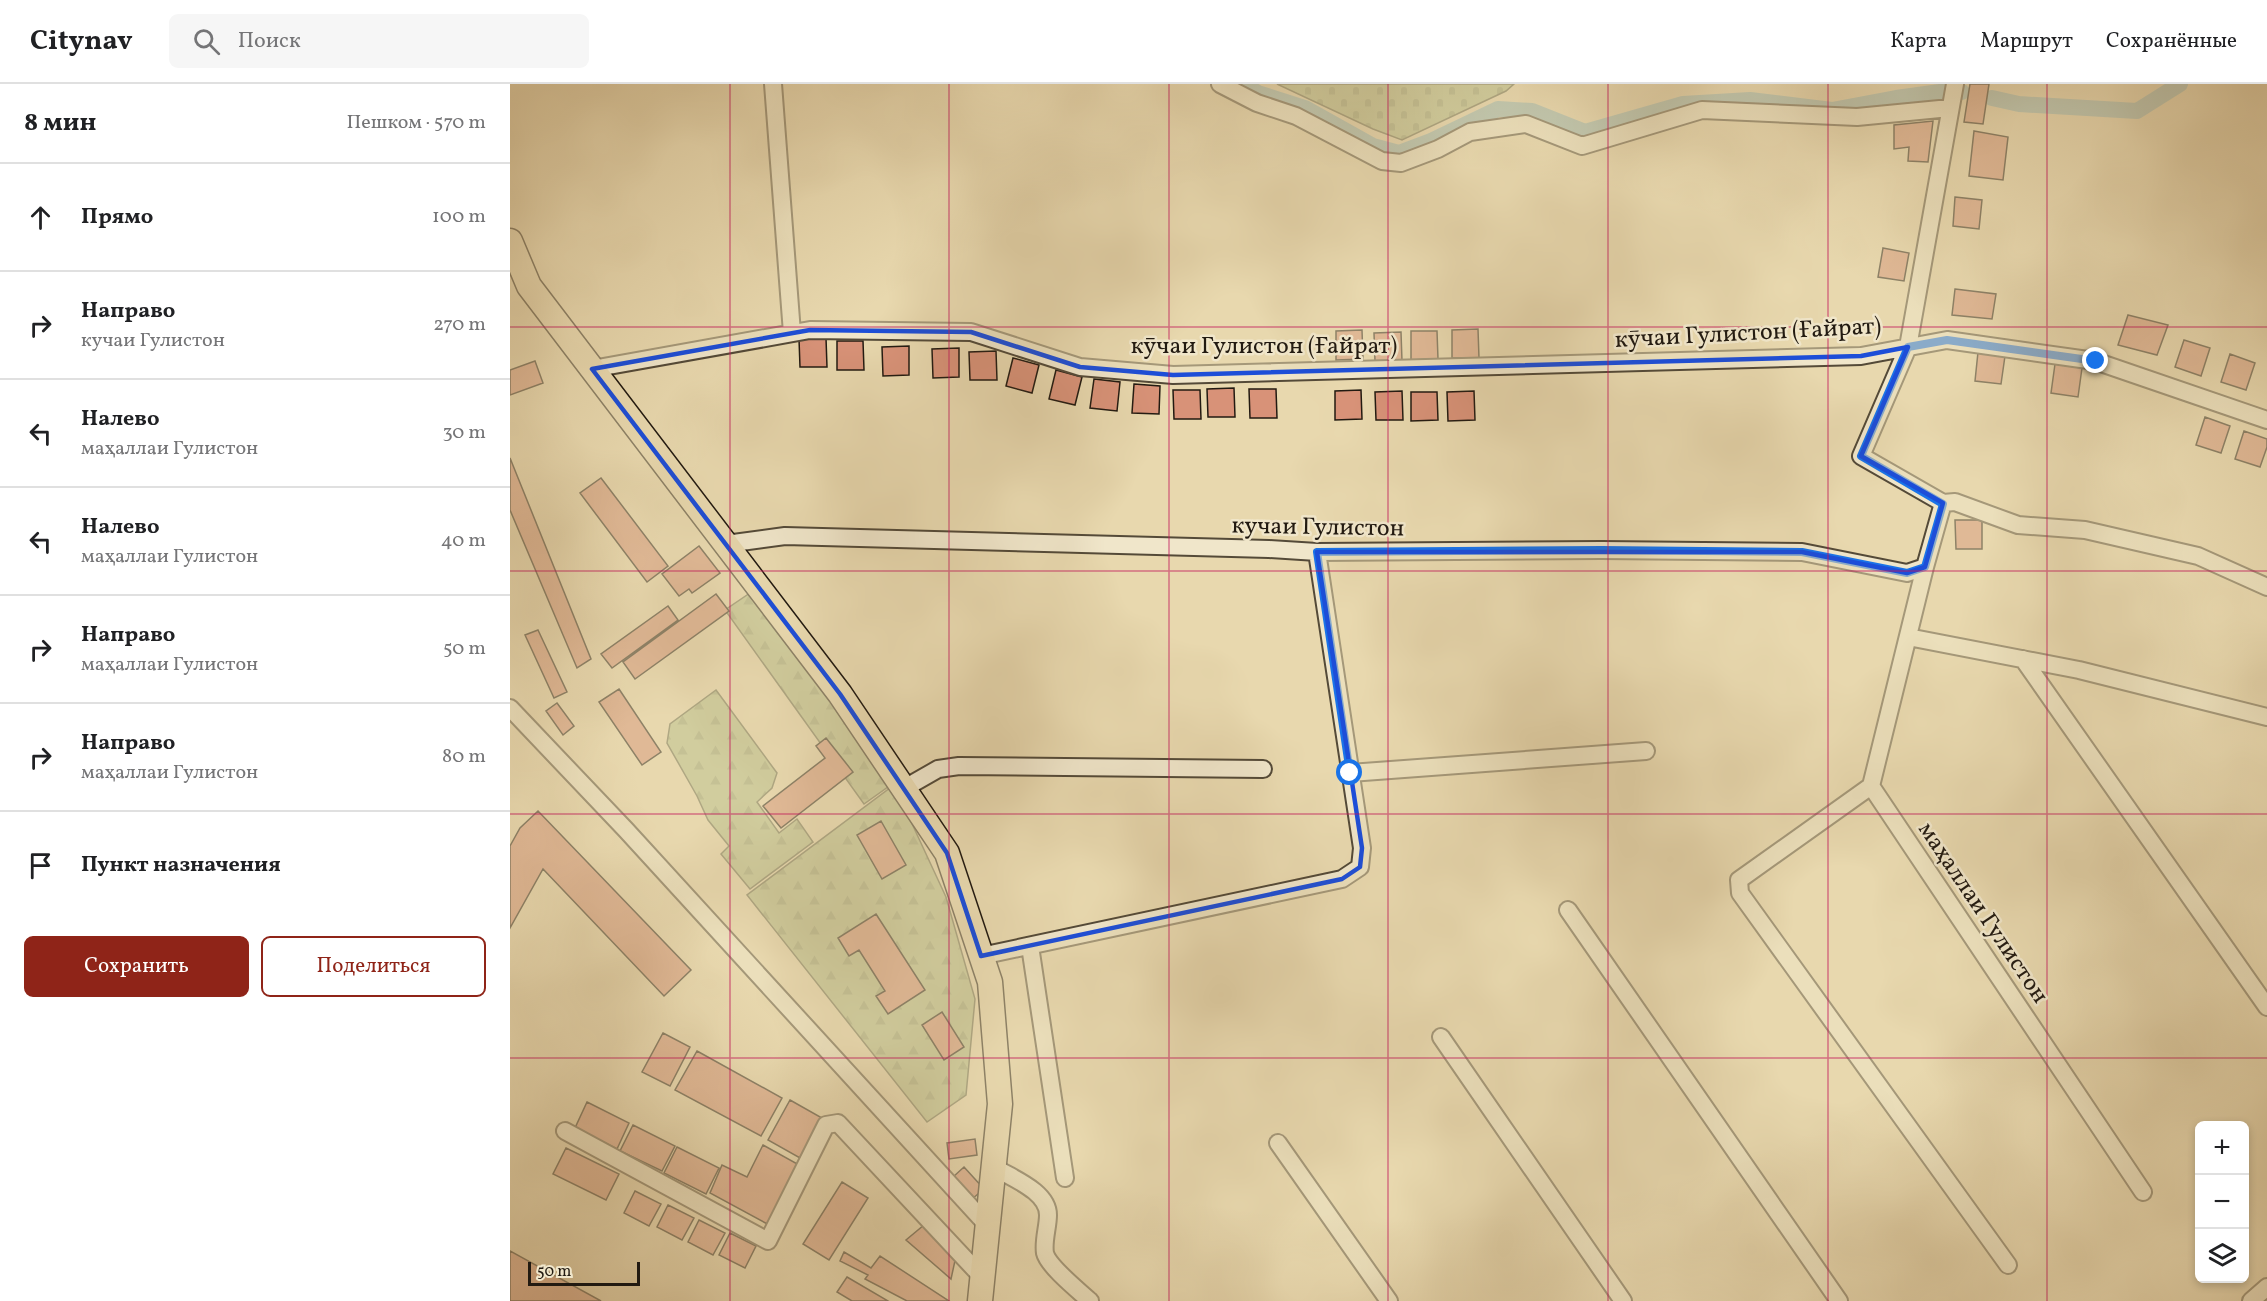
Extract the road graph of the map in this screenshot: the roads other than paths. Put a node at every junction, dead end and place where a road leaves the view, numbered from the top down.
1 (773, 84) edge
2 (1220, 84) edge
3 (1955, 84) edge
4 (1951, 105) junction
5 (510, 241) edge
6 (792, 333) junction
7 (1908, 347) junction
8 (592, 369) junction
9 (2267, 420) edge
10 (1943, 504) junction
11 (726, 544) junction
12 (1317, 552) junction
13 (1925, 567) junction
14 (2267, 588) edge
15 (1908, 637) junction
16 (2023, 659) junction
17 (510, 708) edge
18 (2267, 717) edge
19 (1646, 751) dead end
20 (1263, 769) dead end
21 (1350, 773) junction
22 (1871, 786) junction
23 (903, 789) junction
24 (1568, 910) dead end
25 (1030, 946) junction
26 (981, 956) junction
27 (2267, 1007) edge
28 (1440, 1037) dead end
29 (565, 1131) dead end
30 (1278, 1143) dead end
31 (994, 1167) junction
32 (1065, 1178) dead end
33 (2143, 1192) dead end
34 (988, 1226) junction
35 (2008, 1265) dead end
36 (2267, 1287) edge
37 (982, 1294) edge
38 (1090, 1301) edge
39 (1389, 1301) edge
40 (1623, 1301) edge
41 (1839, 1301) edge
42 (2251, 1301) edge

1 - 6 street
2 - 4 street
3 - 4 street
4 - 7 street
5 - 8 highway
6 - 7 street, кӯчаи Гулистон (Ғайрат)
6 - 8 street, кӯчаи Гулистон (Ғайрат)
7 - 9 street
7 - 10 street
8 - 11 highway
10 - 13 street
10 - 14 street
11 - 12 street, кучаи Гулистон
11 - 23 highway
12 - 13 street, кучаи Гулистон
12 - 21 street
13 - 15 street
15 - 16 street
15 - 22 street
16 - 18 street
16 - 27 street
17 - 34 street
19 - 21 street
20 - 23 street
21 - 25 street
22 - 33 street, маҳаллаи Гулистон
22 - 35 street
23 - 26 highway
24 - 41 street
25 - 26 street
25 - 32 street
26 - 31 highway
28 - 40 street
29 - 37 street
30 - 39 street
31 - 34 highway
31 - 38 street
34 - 37 highway
36 - 42 street

